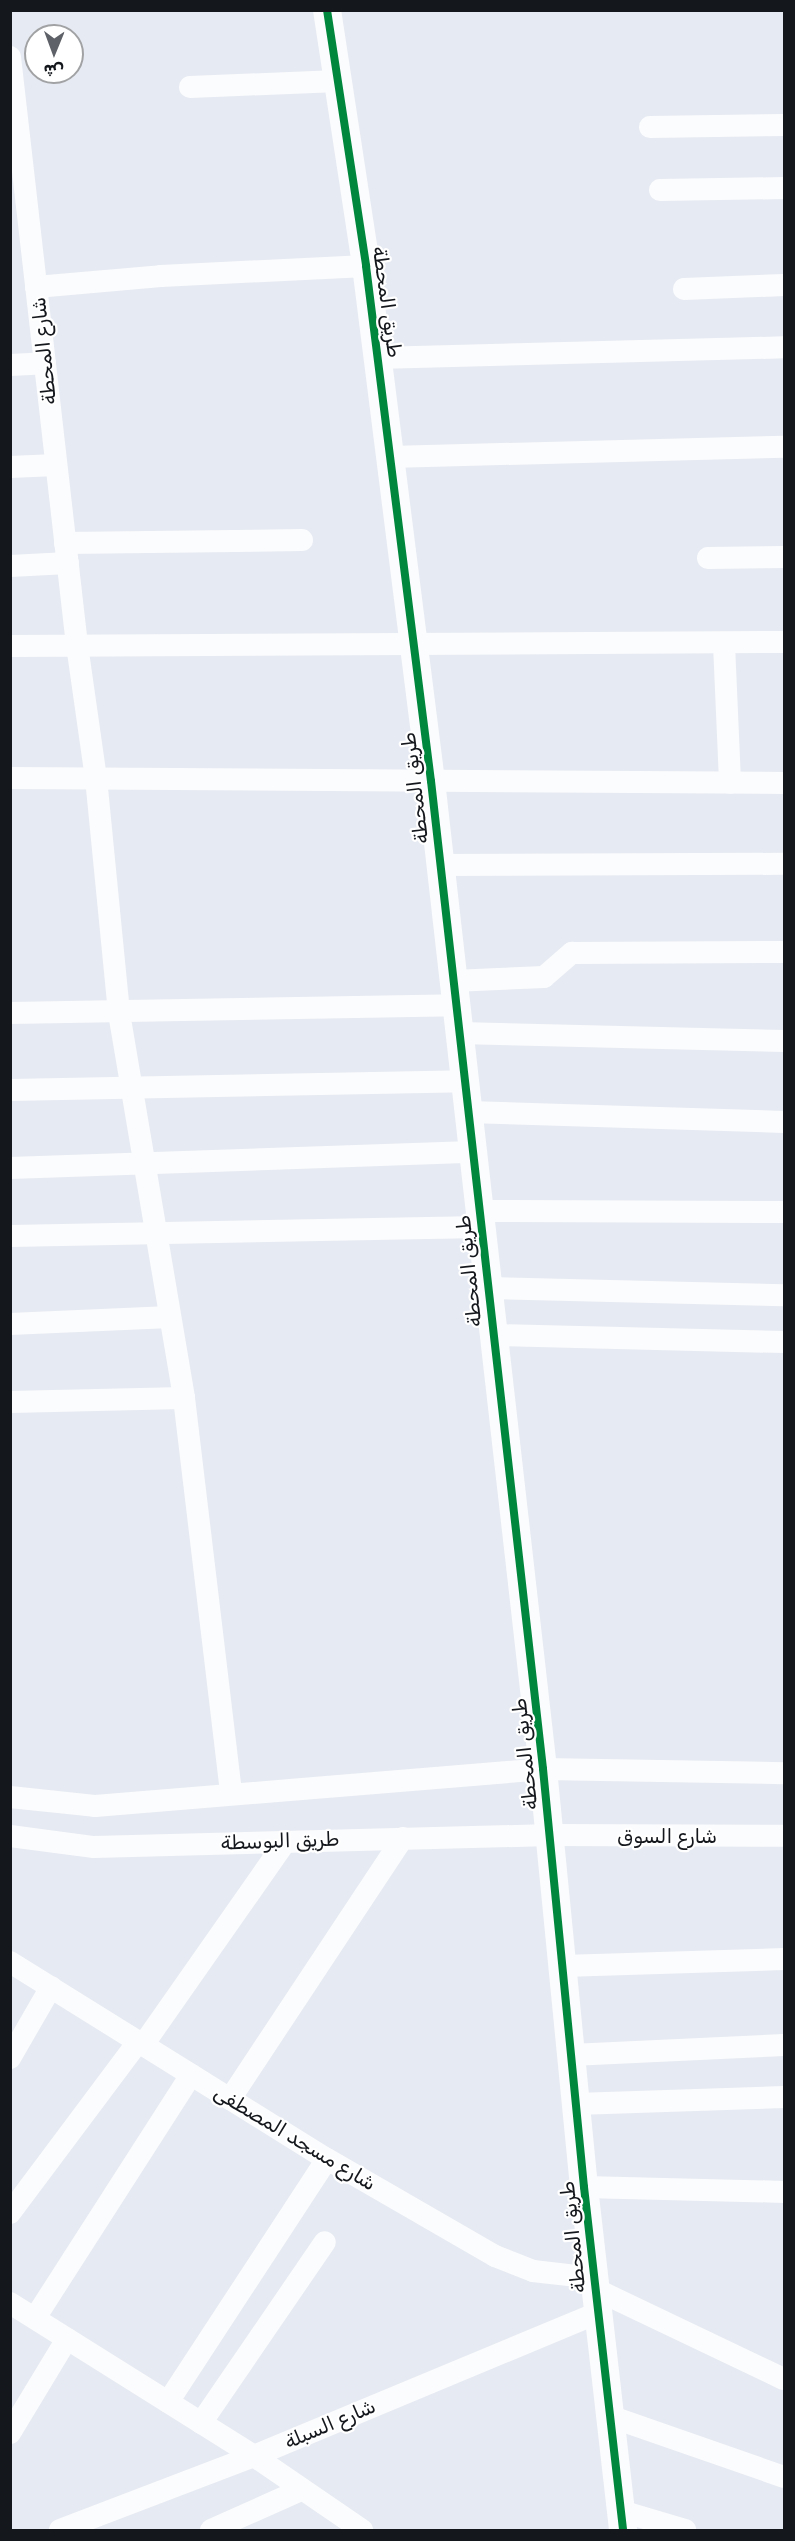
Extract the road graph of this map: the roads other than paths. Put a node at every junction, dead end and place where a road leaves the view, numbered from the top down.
1 (327, 10) edge
2 (10, 57) edge
3 (338, 81) junction
4 (190, 87) dead end
5 (784, 125) edge
6 (651, 127) dead end
7 (784, 188) edge
8 (660, 190) dead end
9 (366, 266) junction
10 (784, 285) edge
11 (36, 287) junction
12 (684, 289) dead end
13 (784, 347) edge
14 (377, 358) junction
15 (45, 363) junction
16 (10, 365) edge
17 (784, 447) edge
18 (390, 457) junction
19 (56, 465) junction
20 (10, 467) edge
21 (302, 540) dead end
22 (66, 553) junction
23 (784, 557) edge
24 (708, 558) dead end
25 (10, 566) edge
26 (784, 642) edge
27 (414, 644) junction
28 (724, 644) junction
29 (77, 645) junction
30 (10, 646) edge
31 (10, 778) edge
32 (96, 778) junction
33 (431, 781) junction
34 (730, 783) junction
35 (784, 783) edge
36 (784, 864) edge
37 (441, 865) junction
38 (784, 952) edge
39 (455, 993) junction
40 (10, 1013) edge
41 (119, 1013) junction
42 (459, 1033) junction
43 (784, 1041) edge
44 (465, 1081) junction
45 (134, 1088) junction
46 (10, 1090) edge
47 (468, 1112) junction
48 (784, 1122) edge
49 (472, 1152) junction
50 (144, 1163) junction
51 (10, 1168) edge
52 (784, 1212) edge
53 (480, 1219) junction
54 (158, 1234) junction
55 (10, 1236) edge
56 (488, 1288) junction
57 (784, 1295) edge
58 (170, 1317) junction
59 (10, 1324) edge
60 (493, 1335) junction
61 (784, 1342) edge
62 (184, 1398) junction
63 (10, 1402) edge
64 (784, 1773) edge
65 (231, 1793) junction
66 (10, 1797) edge
67 (547, 1803) junction
68 (10, 1836) edge
69 (784, 1836) edge
70 (403, 1838) junction
71 (286, 1841) junction
72 (784, 1959) edge
73 (10, 1962) edge
74 (563, 1966) junction
75 (51, 1987) junction
76 (140, 2043) junction
77 (784, 2045) edge
78 (571, 2055) junction
79 (10, 2058) edge
80 (191, 2074) junction
81 (784, 2097) edge
82 (230, 2099) junction
83 (576, 2104) junction
84 (327, 2159) junction
85 (584, 2187) junction
86 (784, 2192) edge
87 (10, 2213) edge
88 (325, 2242) dead end
89 (596, 2293) junction
90 (10, 2303) edge
91 (35, 2318) junction
92 (68, 2339) junction
93 (784, 2379) edge
94 (168, 2402) junction
95 (609, 2416) junction
96 (201, 2423) junction
97 (10, 2433) edge
98 (254, 2456) junction
99 (784, 2476) edge
100 (301, 2490) junction
101 (622, 2521) edge
102 (60, 2530) edge
103 (211, 2530) edge
104 (361, 2530) edge
105 (685, 2530) edge

1 - 3 street, طريق المحطة
2 - 11 street, شارع المحطة
3 - 4 street
3 - 9 street, طريق المحطة
5 - 6 street
7 - 8 street
9 - 11 street
9 - 14 street, طريق المحطة
10 - 12 street
11 - 15 street, شارع المحطة
13 - 14 street
14 - 18 street, طريق المحطة
15 - 16 street
15 - 19 street, شارع المحطة
17 - 18 street
18 - 27 street, طريق المحطة
19 - 20 street
19 - 22 street, شارع المحطة
21 - 22 street
22 - 25 street
22 - 29 street, شارع المحطة
23 - 24 street
26 - 28 street
27 - 28 street
27 - 29 street
27 - 33 street, طريق المحطة
28 - 34 street
29 - 30 street
29 - 32 street, شارع المحطة
31 - 32 street
32 - 33 street
32 - 41 street, شارع المحطة
33 - 34 street
33 - 37 street, طريق المحطة
34 - 35 street
36 - 37 street
37 - 39 street, طريق المحطة
38 - 39 street
39 - 41 street
39 - 42 street, طريق المحطة
40 - 41 street
41 - 45 street, شارع المحطة
42 - 43 street
42 - 44 street, طريق المحطة
44 - 45 street
44 - 47 street, طريق المحطة
45 - 46 street
45 - 50 street, شارع المحطة
47 - 48 street
47 - 49 street, طريق المحطة
49 - 50 street
49 - 53 street, طريق المحطة
50 - 51 street
50 - 54 street, شارع المحطة
52 - 53 street
53 - 54 street
53 - 56 street, طريق المحطة
54 - 55 street
54 - 58 street, شارع المحطة
56 - 57 street
56 - 60 street, طريق المحطة
58 - 59 street
58 - 62 street, شارع المحطة
60 - 61 street
60 - 67 street, طريق المحطة
62 - 63 street
62 - 65 street, شارع المحطة
64 - 67 street
65 - 66 street
65 - 67 street
67 - 69 street, شارع السوق
67 - 70 street, طريق البوسطة
67 - 74 street, طريق المحطة
68 - 71 street, طريق البوسطة
70 - 71 street, طريق البوسطة
70 - 82 street
71 - 76 street
72 - 74 street
73 - 75 street, شارع مسجد المصطفى
74 - 78 street, طريق المحطة
75 - 76 street, شارع مسجد المصطفى
75 - 79 street
76 - 80 street, شارع مسجد المصطفى
76 - 87 street
77 - 78 street
78 - 83 street, طريق المحطة
80 - 82 street, شارع مسجد المصطفى
80 - 91 street
81 - 83 street
82 - 84 street, شارع مسجد المصطفى
83 - 85 street, طريق المحطة
84 - 89 street, شارع مسجد المصطفى
84 - 94 street
85 - 86 street
85 - 89 street, طريق المحطة
88 - 96 street
89 - 93 street, شارع مسجد المصطفى
89 - 95 street, طريق المحطة
89 - 98 street, شارع السبلة
90 - 91 street
91 - 92 street
92 - 94 street
92 - 97 street
94 - 96 street
95 - 99 street
95 - 101 street, طريق المحطة
96 - 98 street
98 - 100 street
98 - 102 street, شارع السبلة
100 - 103 street
100 - 104 street
101 - 105 street

